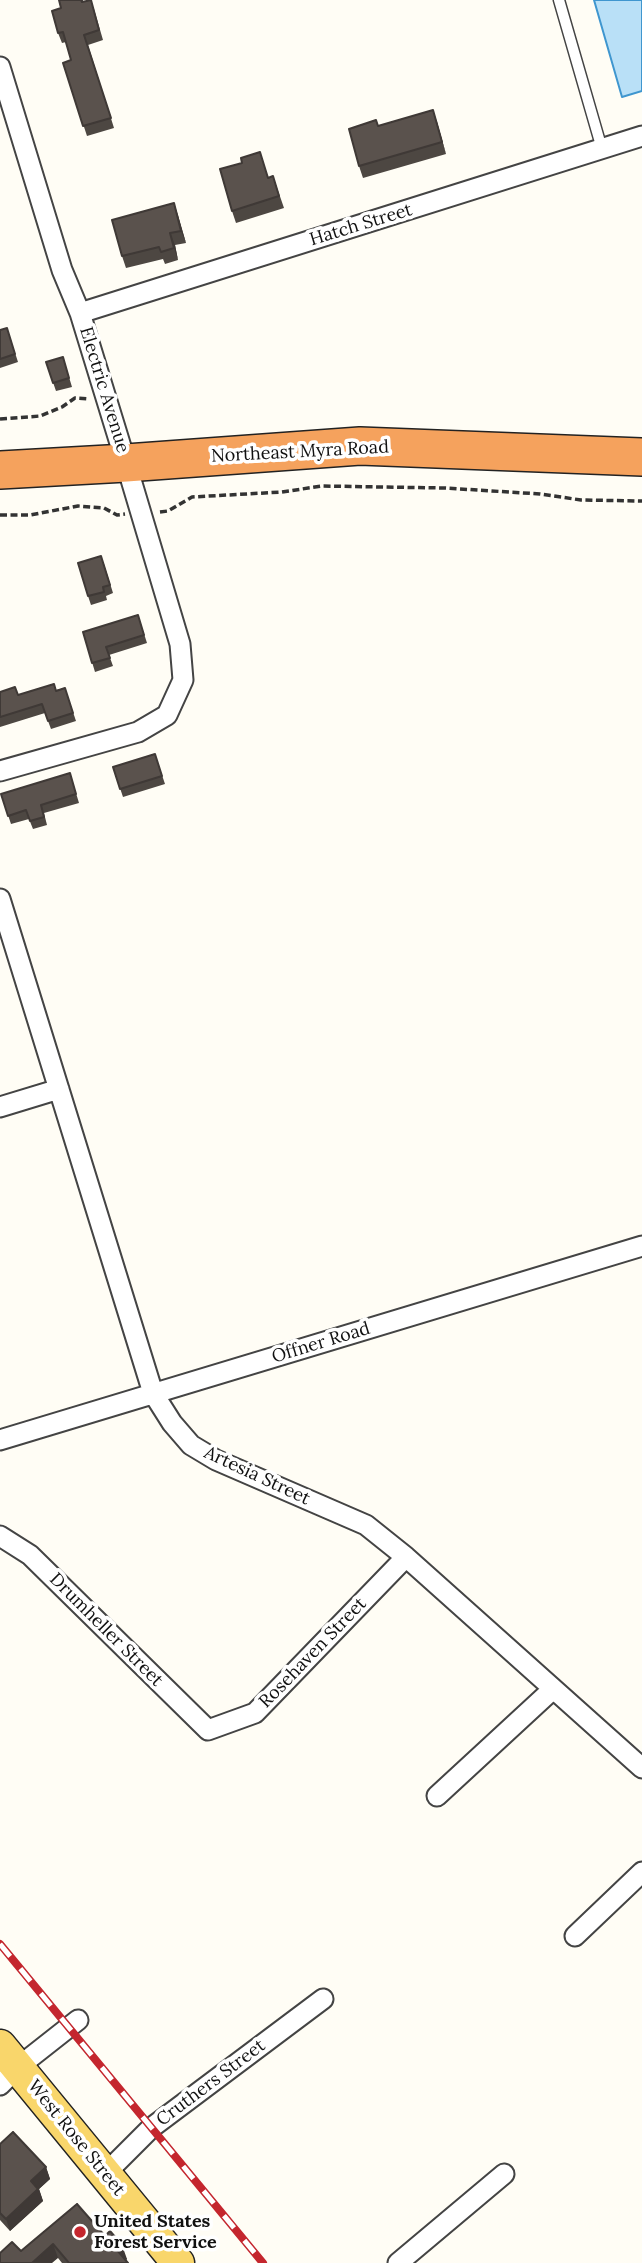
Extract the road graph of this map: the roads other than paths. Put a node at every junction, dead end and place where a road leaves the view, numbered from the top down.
1 (559, 0) edge
2 (0, 67) edge
3 (642, 136) edge
4 (603, 150) junction
5 (80, 313) junction
6 (642, 457) edge
7 (126, 463) junction
8 (0, 470) edge
9 (0, 771) edge
10 (0, 899) edge
11 (59, 1089) junction
12 (0, 1107) edge
13 (642, 1245) edge
14 (153, 1394) junction
15 (0, 1440) edge
16 (0, 1536) edge
17 (407, 1558) junction
18 (553, 1689) junction
19 (208, 1730) joint
20 (642, 1768) edge
21 (437, 1796) dead end
22 (642, 1872) edge
23 (575, 1936) dead end
24 (323, 1999) dead end
25 (78, 2020) dead end
26 (6, 2066) edge
27 (105, 2174) junction
28 (504, 2174) dead end
29 (178, 2263) edge
30 (398, 2263) edge

1 - 4 lane
2 - 5 street, Electric Avenue
3 - 4 street, Hatch Street
4 - 5 street, Hatch Street
5 - 7 street, Electric Avenue
6 - 7 highway, Northeast Myra Road
7 - 8 highway, Northeast Myra Road
7 - 9 street, Electric Avenue
10 - 11 street, Artesia Street
11 - 12 street
11 - 14 street, Artesia Street
13 - 14 street, Offner Road
14 - 15 street, Offner Road
14 - 17 street, Artesia Street
16 - 19 street, Drumheller Street
17 - 18 street, Artesia Street
17 - 19 street, Rosehaven Street
18 - 20 street, Artesia Street
18 - 21 street
22 - 23 street
24 - 27 street, Cruthers Street
25 - 26 street
26 - 27 main road, West Rose Street
27 - 29 main road, West Rose Street
28 - 30 street

